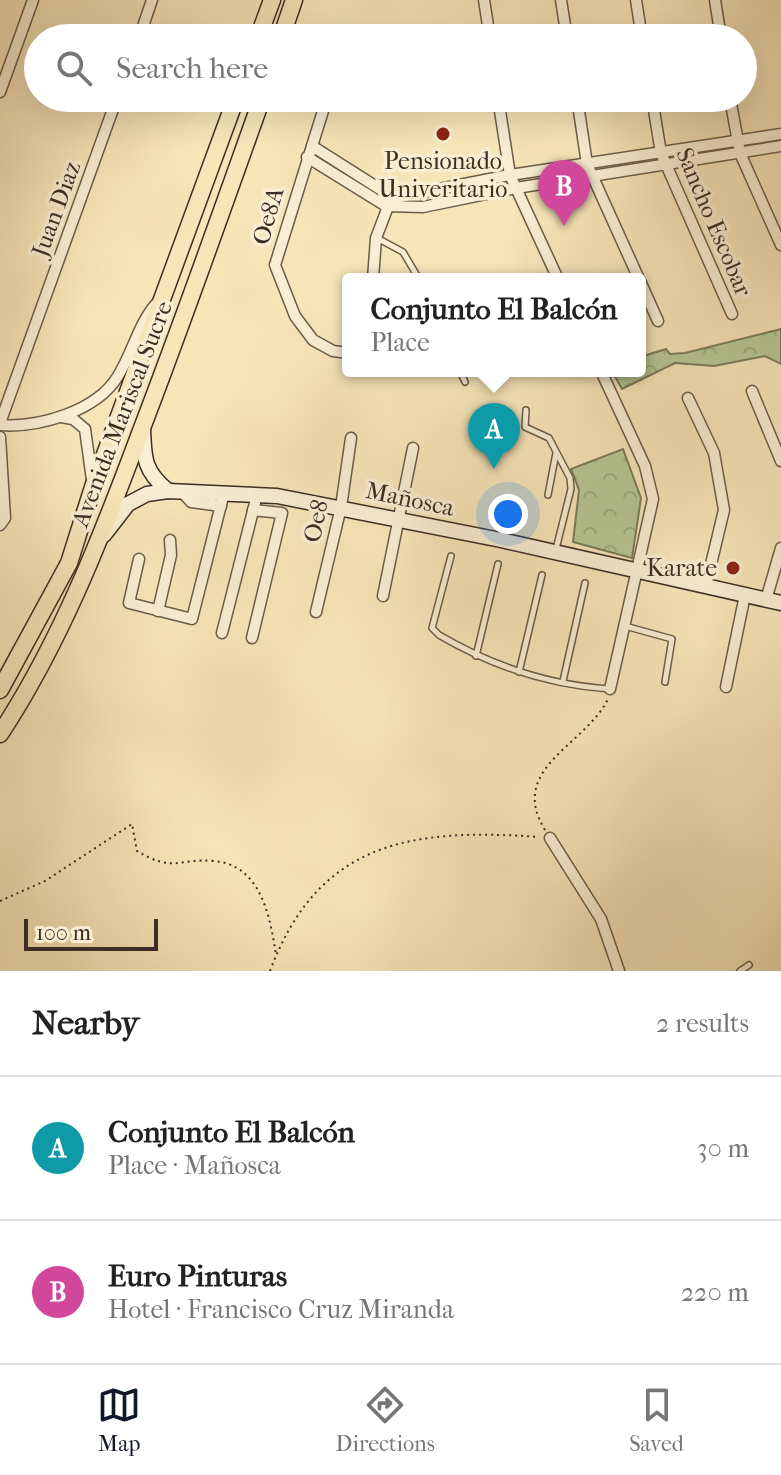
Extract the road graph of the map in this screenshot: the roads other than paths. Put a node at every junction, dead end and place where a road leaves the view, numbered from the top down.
1 (33, 0) edge
2 (152, 0) edge
3 (272, 0) edge
4 (294, 0) edge
5 (484, 0) edge
6 (561, 0) edge
7 (636, 0) edge
8 (715, 0) edge
9 (24, 24) edge
10 (144, 24) edge
11 (263, 24) edge
12 (286, 24) edge
13 (488, 24) edge
14 (565, 24) edge
15 (640, 24) edge
16 (719, 24) edge
17 (24, 25) edge
18 (0, 92) edge
19 (112, 112) edge
20 (231, 112) edge
21 (257, 112) edge
22 (323, 112) edge
23 (500, 112) edge
24 (579, 112) edge
25 (654, 112) edge
26 (732, 112) edge
27 (781, 134) edge
28 (736, 141) junction
29 (312, 146) junction
30 (781, 146) edge
31 (661, 153) junction
32 (740, 153) junction
33 (307, 157) junction
34 (587, 164) junction
35 (666, 166) junction
36 (510, 175) junction
37 (593, 177) junction
38 (516, 188) junction
39 (390, 202) junction
40 (376, 238) junction
41 (781, 245) edge
42 (373, 273) edge
43 (415, 273) edge
44 (555, 273) edge
45 (637, 273) edge
46 (646, 294) edge
47 (163, 296) junction
48 (732, 314) dead end
49 (658, 321) dead end
50 (342, 352) edge
51 (463, 377) edge
52 (604, 377) edge
53 (465, 382) dead end
54 (752, 391) dead end
55 (688, 398) dead end
56 (526, 410) dead end
57 (59, 416) junction
58 (0, 424) edge
59 (143, 426) junction
60 (0, 437) edge
61 (351, 438) dead end
62 (413, 448) dead end
63 (556, 451) junction
64 (781, 461) edge
65 (93, 487) junction
66 (175, 491) junction
67 (548, 495) dead end
68 (223, 500) junction
69 (255, 502) junction
70 (341, 507) junction
71 (400, 520) junction
72 (0, 525) edge
73 (170, 540) dead end
74 (99, 542) junction
75 (781, 548) edge
76 (555, 552) junction
77 (451, 556) dead end
78 (139, 559) dead end
79 (498, 564) dead end
80 (637, 570) junction
81 (542, 575) dead end
82 (585, 583) dead end
83 (706, 585) junction
84 (745, 595) junction
85 (383, 596) dead end
86 (766, 600) junction
87 (781, 603) edge
88 (158, 611) junction
89 (316, 612) dead end
90 (624, 625) junction
91 (222, 633) dead end
92 (252, 638) dead end
93 (476, 657) junction
94 (519, 672) junction
95 (563, 681) junction
96 (665, 682) dead end
97 (726, 687) dead end
98 (610, 689) joint
99 (0, 690) edge
100 (0, 734) edge
101 (550, 838) road end
102 (749, 965) dead end
103 (619, 971) edge
104 (740, 971) edge

1 - 9 street
2 - 10 street
3 - 11 main road
4 - 12 main road
5 - 13 street
6 - 14 street
7 - 15 street
8 - 16 street
17 - 18 street
19 - 58 street, Juan Diaz
20 - 47 main road, Avenida Mariscal Sucre
21 - 59 main road, Avenida Mariscal Sucre
22 - 29 street, Oe8A
23 - 36 street
24 - 34 street
25 - 31 street, Sancho Escobar
26 - 28 street
27 - 28 street
28 - 31 street
28 - 32 street
29 - 33 street, Oe8A
29 - 39 street
30 - 32 street
31 - 34 street
31 - 35 street, Sancho Escobar
32 - 35 street
32 - 41 street
33 - 39 street
33 - 50 street, Oe8A
34 - 36 street
34 - 37 street
35 - 37 street
35 - 48 street, Sancho Escobar
36 - 38 street
36 - 39 street
37 - 38 street
37 - 45 street
38 - 39 street
38 - 44 street
39 - 40 street
40 - 42 street
40 - 43 lane
46 - 49 street
47 - 57 street
47 - 65 main road, Avenida Mariscal Sucre
51 - 53 lane
52 - 80 street
54 - 64 street
55 - 83 street
56 - 63 lane
57 - 58 street
57 - 65 street
59 - 66 street
59 - 74 main road, Avenida Mariscal Sucre
60 - 72 street
61 - 70 street, Oe8
62 - 71 street
63 - 67 lane
63 - 76 lane
65 - 99 main road, Avenida Mariscal Sucre
66 - 68 street, Mañosca
66 - 74 street, Mañosca
68 - 69 street, Mañosca
68 - 88 street
69 - 70 street, Mañosca
69 - 91 street
69 - 92 street
70 - 71 street, Mañosca
70 - 89 street, Oe8
71 - 76 street, Mañosca
71 - 85 street
73 - 88 street
74 - 100 main road, Avenida Mariscal Sucre
75 - 86 street
76 - 80 street, Mañosca
77 - 93 lane
78 - 88 street
79 - 93 lane
80 - 83 street, Mañosca
80 - 90 street
81 - 94 lane
82 - 95 lane
83 - 84 street, Mañosca
84 - 86 street, Mañosca
84 - 97 street
86 - 87 street, Mañosca
90 - 96 lane
90 - 98 street
93 - 94 lane
94 - 95 lane
95 - 98 lane
101 - 103 street
102 - 104 lane

